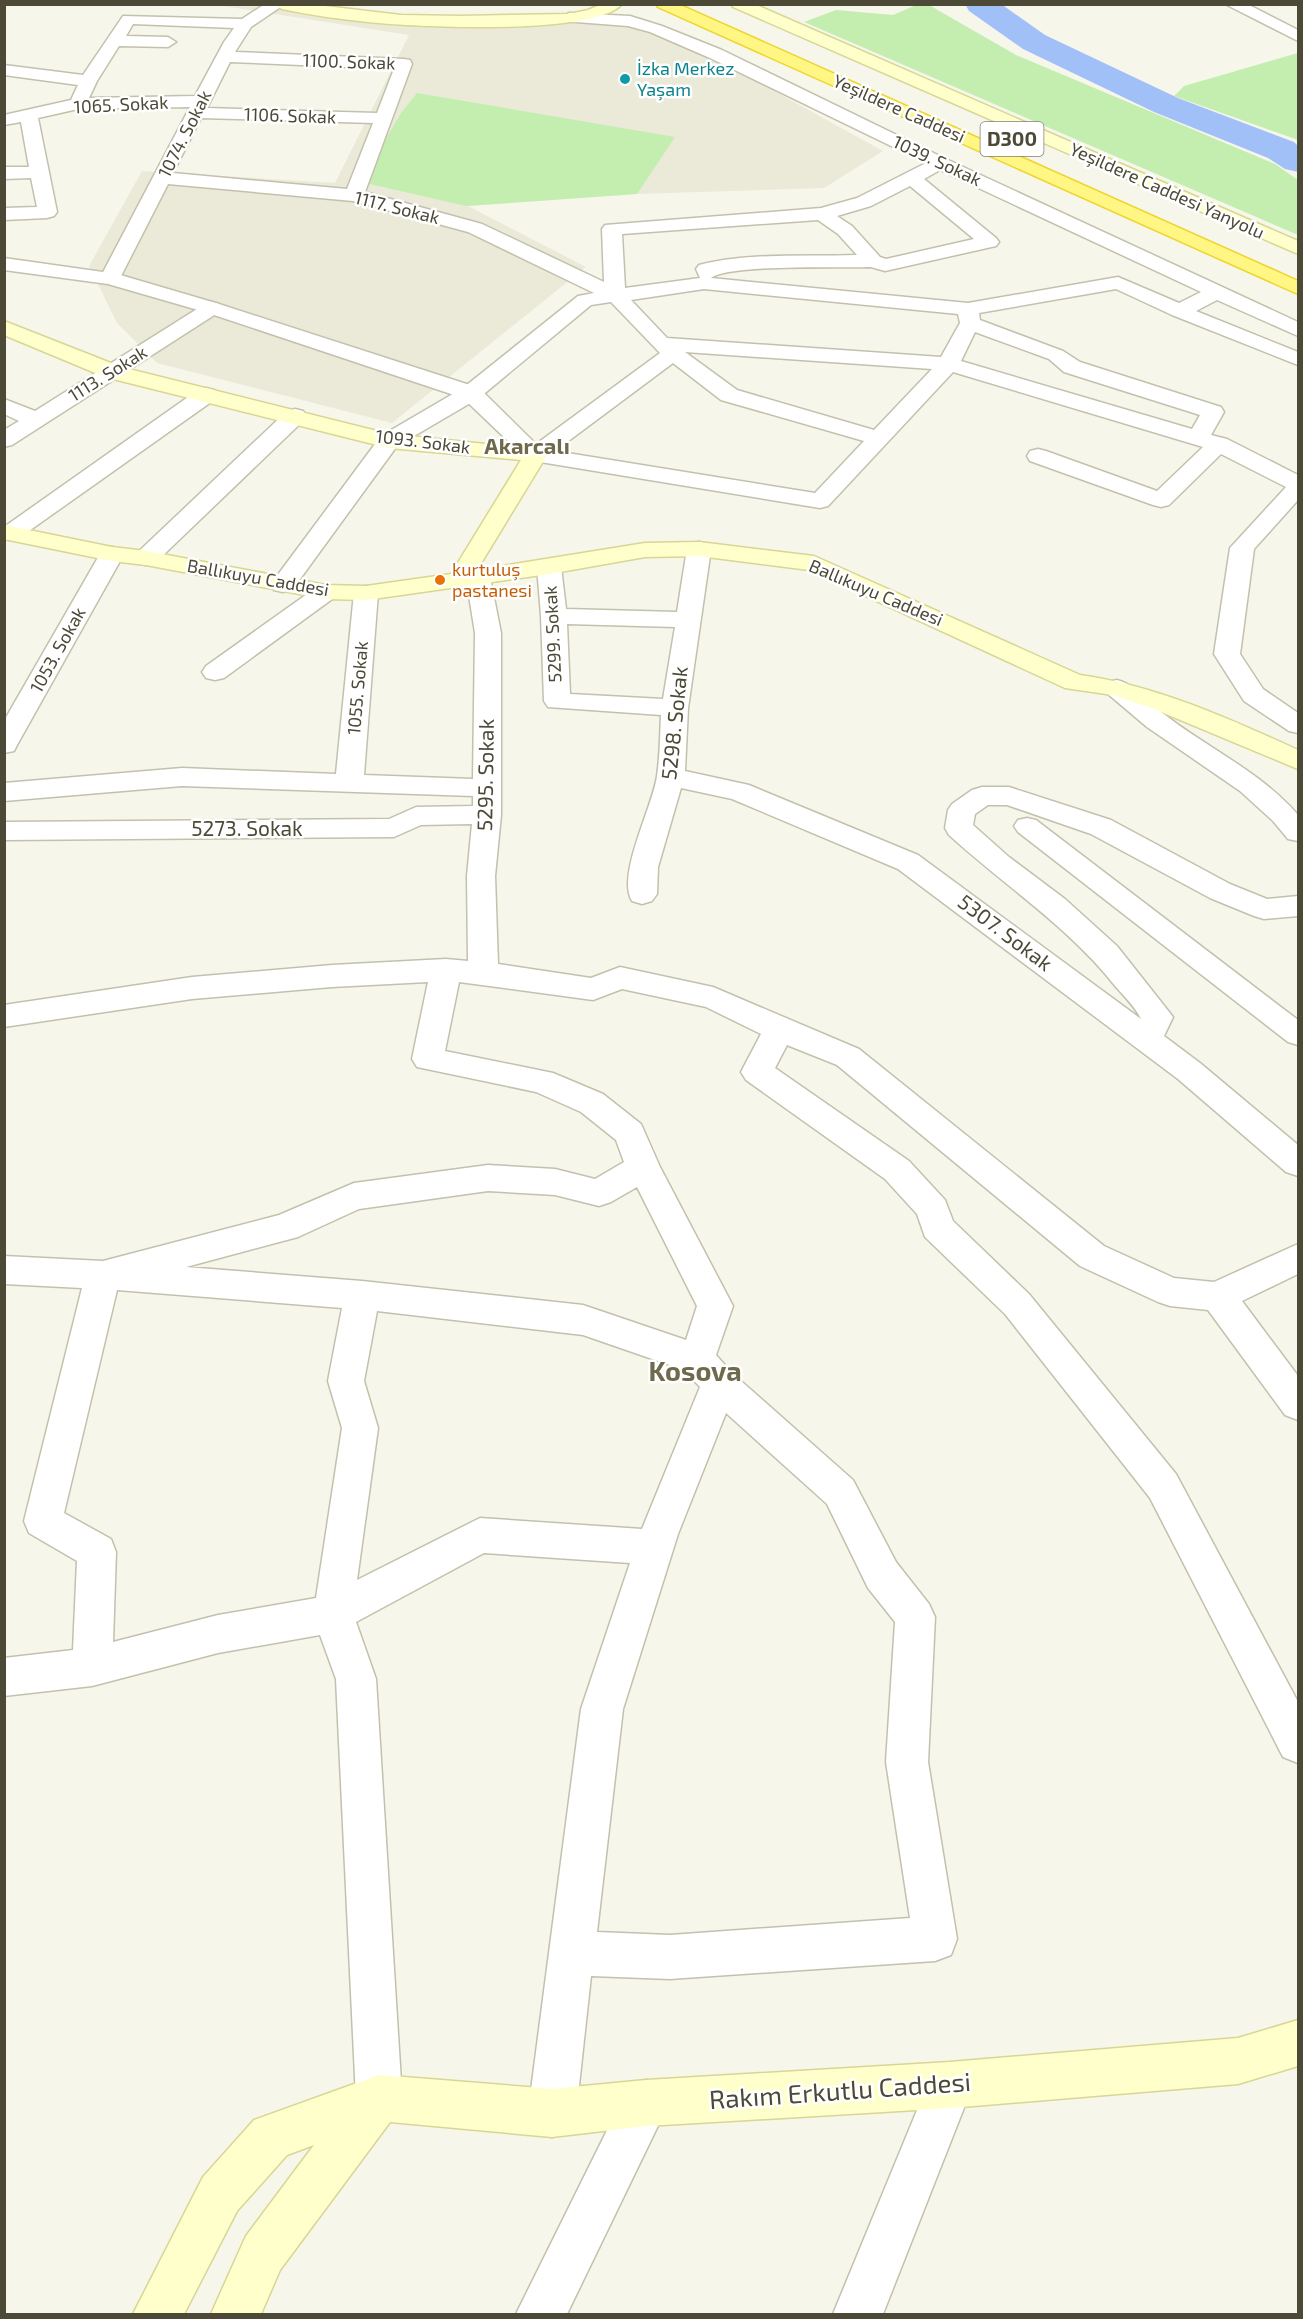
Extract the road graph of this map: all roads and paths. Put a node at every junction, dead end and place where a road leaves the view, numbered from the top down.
1 (277, 4) edge
2 (282, 4) edge
3 (664, 4) edge
4 (1233, 4) edge
5 (732, 9) edge
6 (607, 11) edge
7 (132, 12) edge
8 (569, 18) joint
9 (245, 24) junction
10 (1299, 36) edge
11 (116, 41) junction
12 (185, 42) dead end
13 (208, 42) dead end
14 (228, 50) junction
15 (4, 70) edge
16 (88, 81) junction
17 (78, 104) junction
18 (199, 107) junction
19 (28, 116) junction
20 (383, 118) junction
21 (4, 120) edge
22 (940, 163) junction
23 (37, 172) junction
24 (4, 173) edge
25 (163, 178) junction
26 (912, 178) junction
27 (354, 195) junction
28 (4, 214) edge
29 (822, 214) junction
30 (1299, 248) edge
31 (879, 263) junction
32 (4, 264) edge
33 (1299, 265) edge
34 (110, 278) junction
35 (918, 279) dead end
36 (704, 283) junction
37 (940, 288) dead end
38 (1299, 288) edge
39 (1218, 292) junction
40 (615, 295) junction
41 (212, 308) junction
42 (1179, 311) junction
43 (974, 313) junction
44 (4, 327) edge
45 (1299, 330) edge
46 (668, 349) junction
47 (1299, 359) edge
48 (949, 364) junction
49 (113, 372) junction
50 (471, 393) junction
51 (206, 395) junction
52 (4, 405) edge
53 (295, 416) junction
54 (36, 420) junction
55 (4, 440) edge
56 (880, 440) junction
57 (389, 441) junction
58 (1208, 441) junction
59 (536, 455) junction
60 (1038, 456) dead end
61 (1299, 485) edge
62 (8, 532) edge
63 (699, 549) junction
64 (112, 554) junction
65 (146, 558) junction
66 (549, 567) junction
67 (468, 578) junction
68 (283, 585) junction
69 (326, 592) junction
70 (366, 592) junction
71 (554, 616) junction
72 (687, 620) junction
73 (215, 672) dead end
74 (1117, 688) junction
75 (675, 708) junction
76 (1299, 725) edge
77 (4, 745) edge
78 (1299, 760) edge
79 (671, 777) junction
80 (349, 784) junction
81 (4, 792) edge
82 (487, 801) junction
83 (1027, 826) dead end
84 (4, 831) edge
85 (1299, 832) edge
86 (642, 894) dead end
87 (1299, 906) edge
88 (446, 970) junction
89 (483, 973) junction
90 (4, 1016) edge
91 (779, 1029) junction
92 (1299, 1035) edge
93 (1147, 1040) junction
94 (1299, 1163) edge
95 (643, 1167) junction
96 (1299, 1258) edge
97 (4, 1270) edge
98 (103, 1275) junction
99 (362, 1295) junction
100 (1217, 1297) junction
101 (708, 1371) junction
102 (1299, 1404) edge
103 (654, 1547) junction
104 (333, 1614) junction
105 (92, 1667) junction
106 (4, 1677) edge
107 (1299, 1743) edge
108 (572, 1953) junction
109 (1299, 2043) edge
110 (950, 2085) junction
111 (379, 2097) junction
112 (646, 2103) junction
113 (552, 2113) junction
114 (158, 2314) edge
115 (236, 2314) edge
116 (541, 2314) edge
117 (858, 2314) edge

1 - 9 street, 1074. Sokak
2 - 8 main road, 1039. Sokak
3 - 38 highway, Yeşildere Caddesi
4 - 10 street
5 - 30 main road, Yeşildere Caddesi Yanyolu
5 - 33 highway, Yeşildere Caddesi / D300
6 - 8 street, 1039. Sokak
6 - 22 street, 1039. Sokak
7 - 9 street
7 - 11 street
9 - 14 street, 1074. Sokak
11 - 12 street
11 - 16 street
13 - 14 street
14 - 18 street, 1074. Sokak
14 - 20 street, 1100. Sokak
15 - 16 street
16 - 17 street
17 - 18 street, 1065. Sokak
17 - 19 street, 1065. Sokak
18 - 20 street, 1106. Sokak
18 - 25 street, 1074. Sokak
19 - 21 street, 1065. Sokak
19 - 23 street
20 - 27 street, 1100. Sokak
22 - 26 street
22 - 39 street, 1039. Sokak
23 - 24 street
23 - 28 street
25 - 27 street, 1117. Sokak
25 - 34 street, 1074. Sokak
26 - 29 street
26 - 31 street
27 - 40 street, 1117. Sokak
29 - 31 street
29 - 40 street
31 - 35 street
31 - 36 street
32 - 34 street, 1093. Sokak
34 - 41 street, 1093. Sokak
36 - 40 street
36 - 43 street
37 - 43 street
39 - 42 street
39 - 45 street, 1039. Sokak
40 - 46 street
40 - 50 street
41 - 49 street, 1113. Sokak
41 - 50 street, 1093. Sokak
42 - 43 street
42 - 47 street
43 - 48 street
43 - 58 street
44 - 49 main road, 1093. Sokak
46 - 48 street
46 - 56 street
46 - 59 street
48 - 56 street
48 - 58 street
49 - 51 main road, 1093. Sokak
49 - 54 street, 1113. Sokak
50 - 57 street
50 - 59 street, 1093. Sokak
51 - 53 main road, 1093. Sokak
51 - 62 street
52 - 54 street
53 - 57 main road, 1093. Sokak
53 - 65 street
54 - 55 street, 1113. Sokak
56 - 59 street
57 - 59 main road, 1093. Sokak
57 - 68 street
58 - 60 street
58 - 61 street
59 - 67 main road
61 - 76 street
62 - 64 main road, Ballıkuyu Caddesi
63 - 66 main road, Ballıkuyu Caddesi
63 - 72 street, 5298. Sokak
63 - 74 main road, Ballıkuyu Caddesi
64 - 65 main road, Ballıkuyu Caddesi
64 - 77 street, 1053. Sokak
65 - 68 main road, Ballıkuyu Caddesi
66 - 67 main road, Ballıkuyu Caddesi
66 - 71 street, 5299. Sokak
67 - 70 main road, Ballıkuyu Caddesi
67 - 82 street, 5295. Sokak
68 - 69 main road, Ballıkuyu Caddesi
69 - 70 main road, Ballıkuyu Caddesi
69 - 73 street
70 - 80 street, 1055. Sokak
71 - 72 street
71 - 75 street, 5299. Sokak
72 - 75 street, 5298. Sokak
74 - 78 main road, Ballıkuyu Caddesi
74 - 85 street
75 - 79 street, 5298. Sokak
79 - 86 street, 5298. Sokak
79 - 93 street, 5307. Sokak
80 - 81 street
80 - 82 street
82 - 84 street, 5273. Sokak
82 - 89 street, 5295. Sokak
83 - 92 street
87 - 93 street
88 - 89 street
88 - 90 street
88 - 95 street
89 - 91 street
91 - 100 street
91 - 107 street
93 - 94 street, 5307. Sokak
95 - 98 street
95 - 101 street
96 - 100 street
97 - 98 street
98 - 99 street
98 - 105 street
99 - 101 street
99 - 104 street
100 - 102 street
101 - 103 street
101 - 108 street
103 - 104 street
103 - 108 street
104 - 105 street
104 - 111 street
105 - 106 street
108 - 113 street
109 - 110 main road, Rakım Erkutlu Caddesi
110 - 112 main road, Rakım Erkutlu Caddesi
110 - 117 street
111 - 113 main road, Rakım Erkutlu Caddesi
111 - 114 main road, Rakım Erkutlu Caddesi
111 - 115 main road
112 - 113 main road, Rakım Erkutlu Caddesi
112 - 116 street

